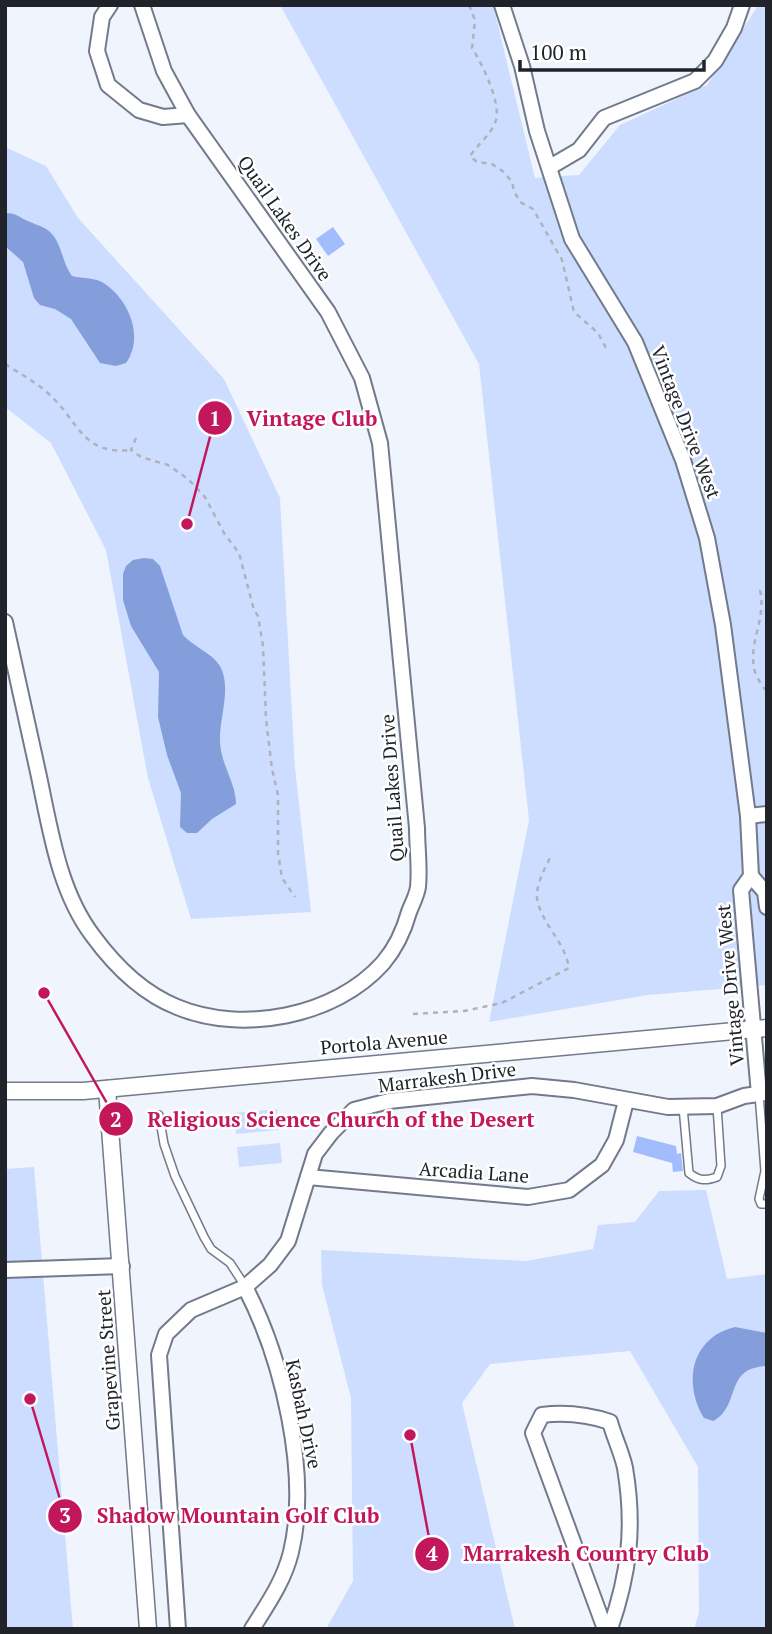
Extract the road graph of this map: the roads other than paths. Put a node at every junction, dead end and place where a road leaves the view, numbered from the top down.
1 (110, 5) edge
2 (142, 5) edge
3 (502, 5) edge
4 (742, 5) edge
5 (188, 115) junction
6 (550, 167) junction
7 (5, 622) edge
8 (767, 814) edge
9 (748, 816) junction
10 (751, 876) junction
11 (767, 907) edge
12 (760, 1029) edge
13 (107, 1089) junction
14 (5, 1091) edge
15 (763, 1093) edge
16 (626, 1101) junction
17 (718, 1106) junction
18 (683, 1107) junction
19 (159, 1115) dead end
20 (308, 1177) junction
21 (766, 1204) edge
22 (122, 1266) junction
23 (5, 1270) edge
24 (245, 1287) junction
25 (148, 1629) edge
26 (178, 1629) edge
27 (252, 1629) edge
28 (608, 1629) edge

1 - 5 street
2 - 5 street, Quail Lakes Drive
3 - 6 street, Vintage Drive West
4 - 6 street
5 - 7 street, Quail Lakes Drive
6 - 9 street, Vintage Drive West
8 - 9 street
9 - 10 street, Vintage Drive West
10 - 11 street, Vintage Drive West
10 - 12 street, Vintage Drive West
12 - 13 street, Portola Avenue
12 - 15 street, Vintage Drive West
13 - 14 street, Portola Avenue
13 - 22 street, Grapevine Street
15 - 17 street, Marrakesh Drive
15 - 21 lane
16 - 18 street, Marrakesh Drive
16 - 20 street, Marrakesh Drive
16 - 20 street, Arcadia Lane
17 - 18 street, Marrakesh Drive
17 - 18 lane
19 - 24 lane
20 - 24 street, Marrakesh Drive
22 - 23 street
22 - 25 street, Grapevine Street
24 - 26 street, Marrakesh Drive
24 - 27 street, Kasbah Drive
28 - 28 street

